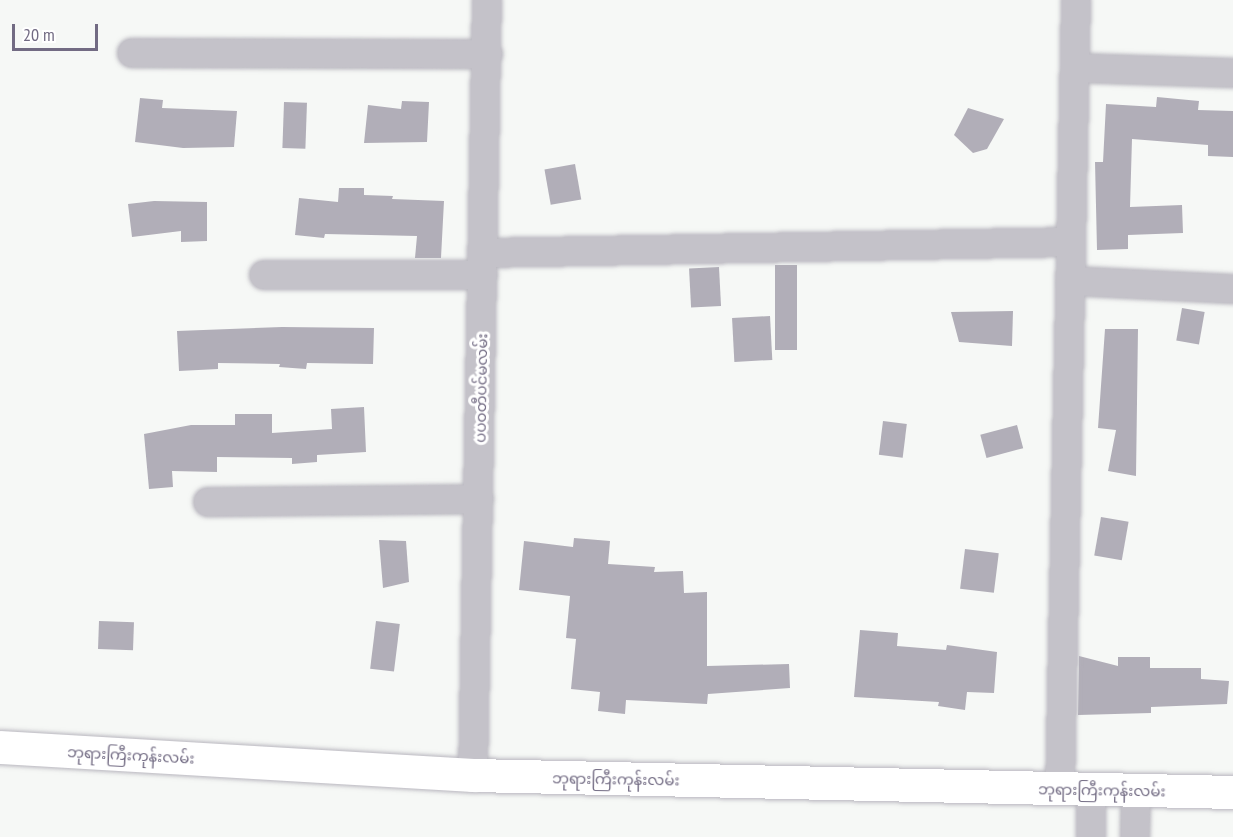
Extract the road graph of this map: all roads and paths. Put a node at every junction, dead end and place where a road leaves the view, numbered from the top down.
1 (487, 0) edge
2 (1076, 0) edge
3 (132, 53) dead end
4 (488, 54) junction
5 (1075, 68) junction
6 (1233, 73) edge
7 (1071, 242) junction
8 (483, 264) junction
9 (264, 275) dead end
10 (1070, 281) junction
11 (1233, 289) edge
12 (479, 499) junction
13 (208, 502) dead end
14 (0, 747) edge
15 (473, 775) junction
16 (1075, 790) junction
17 (1136, 790) junction
18 (1233, 792) edge
19 (1091, 837) edge
20 (1135, 837) edge

1 - 4 street, ပပဝတီပင်မလမ်း
2 - 5 street
3 - 4 street
4 - 8 street, ပပဝတီပင်မလမ်း
5 - 6 street
5 - 7 street
7 - 8 street
7 - 10 street
8 - 9 street
8 - 12 street, ပပဝတီပင်မလမ်း
10 - 11 street
10 - 16 street
12 - 13 street
12 - 15 street, ပပဝတီပင်မလမ်း
14 - 15 street, ဘုရားကြီးကုန်းလမ်း
15 - 16 street, ဘုရားကြီးကုန်းလမ်း
16 - 17 street, ဘုရားကြီးကုန်းလမ်း
16 - 19 street
17 - 18 street, ဘုရားကြီးကုန်းလမ်း
17 - 20 street

